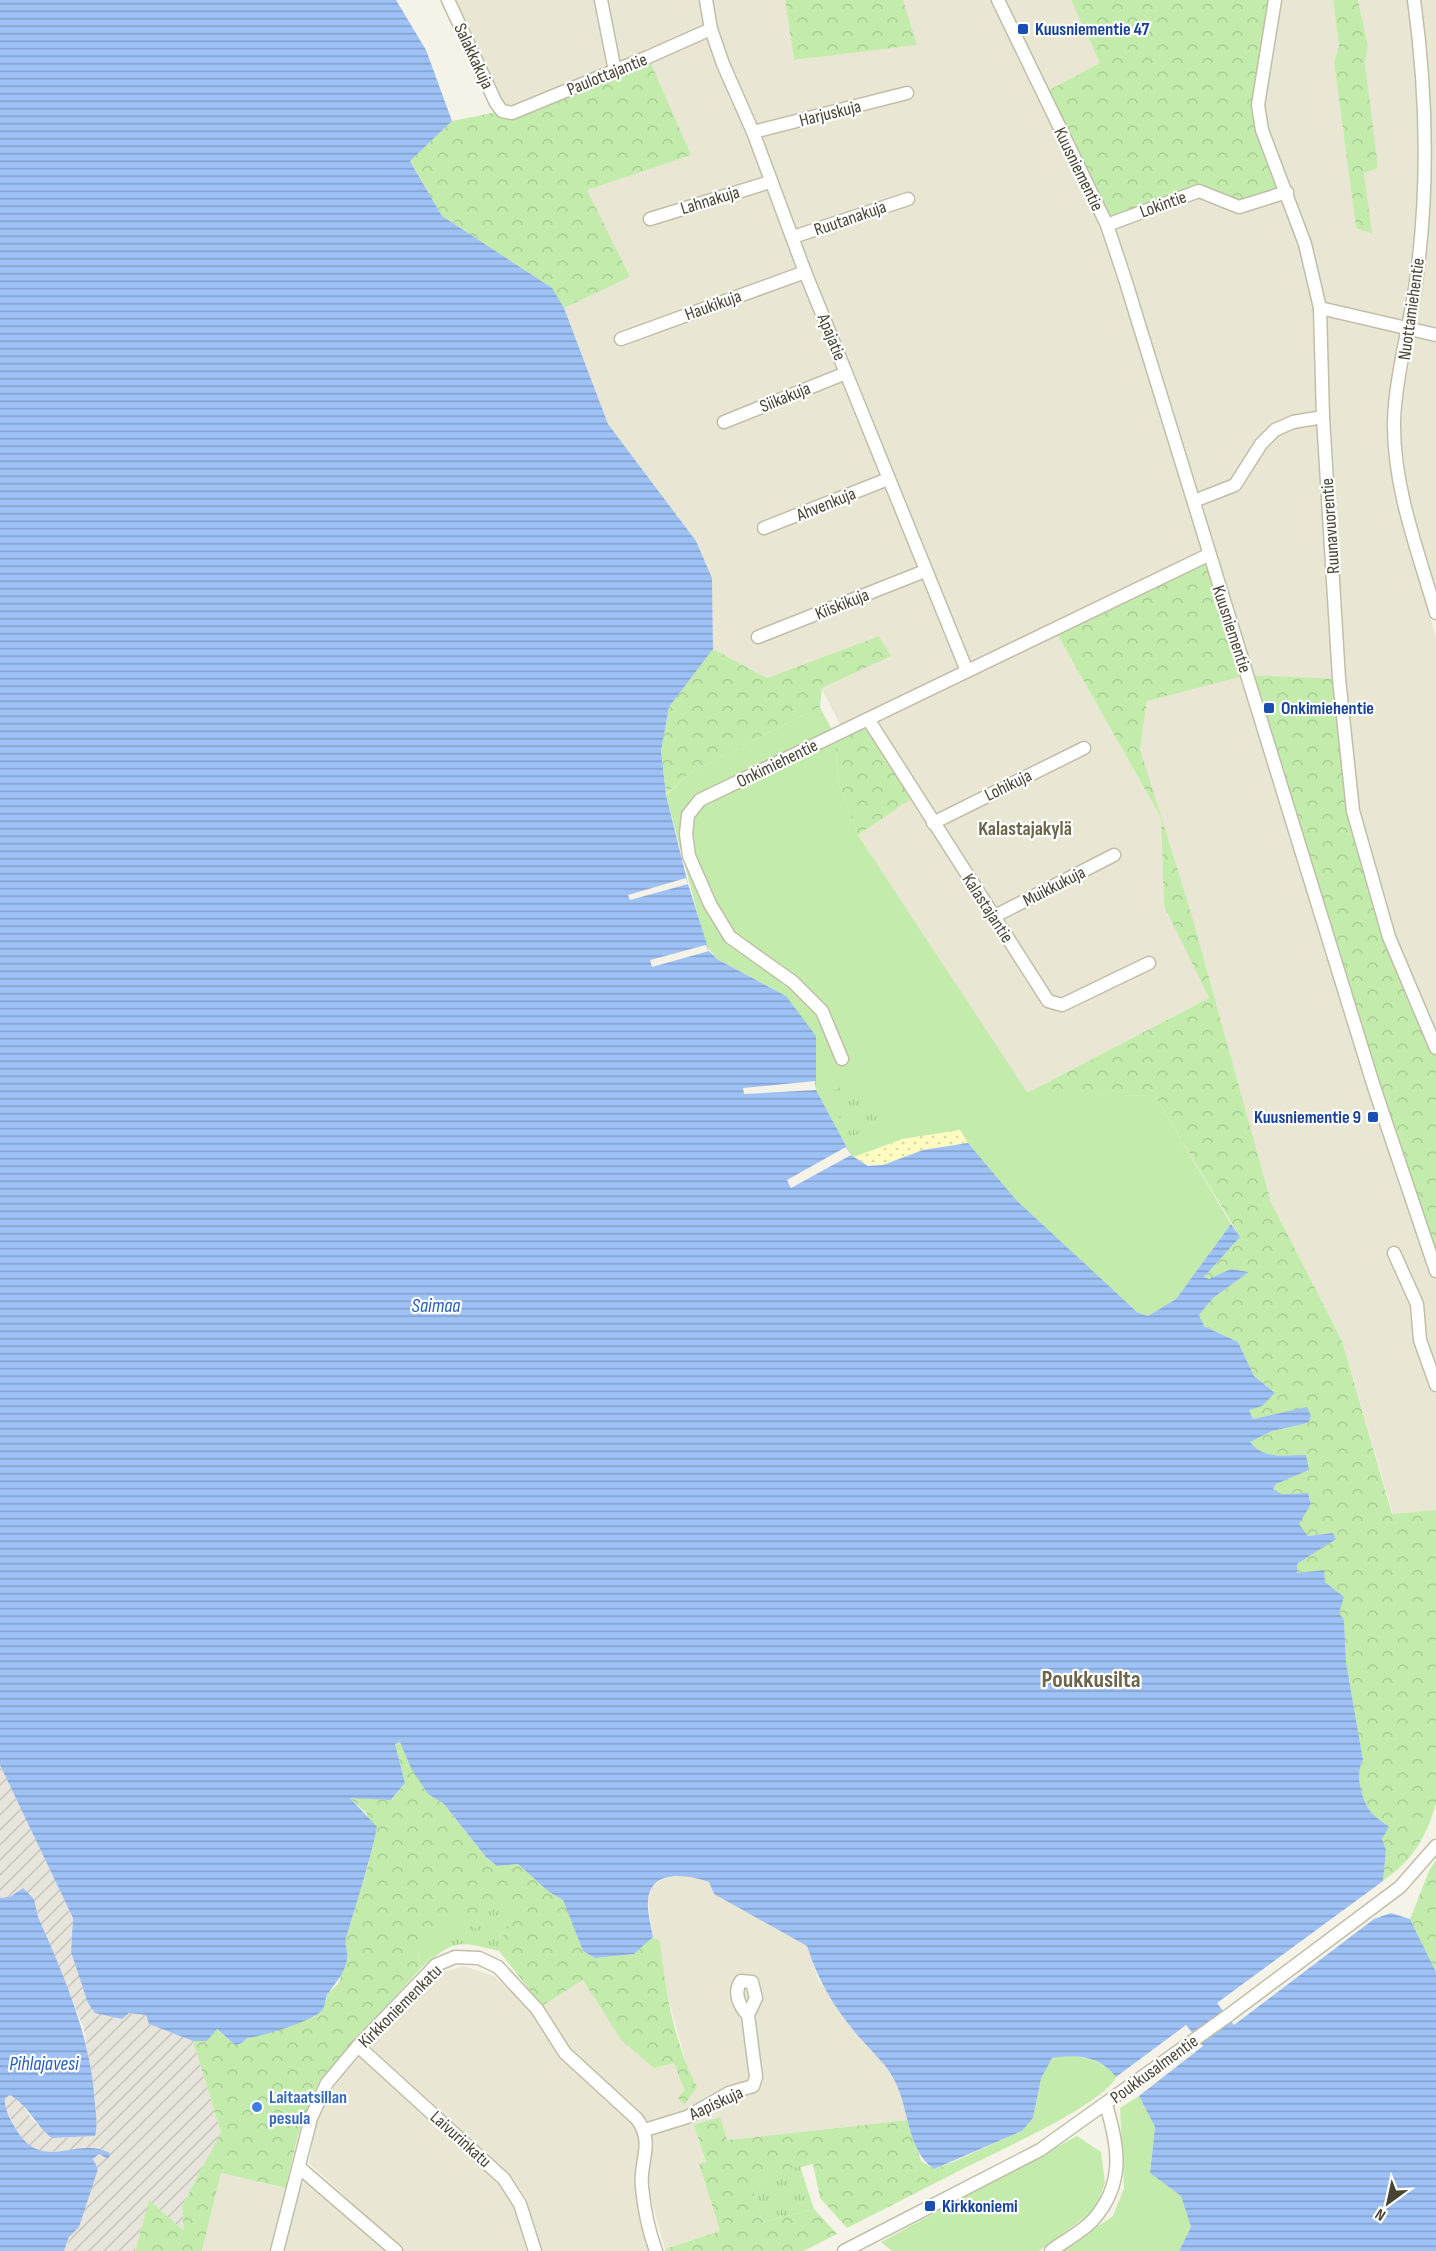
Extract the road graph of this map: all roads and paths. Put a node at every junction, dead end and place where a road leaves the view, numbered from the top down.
1 (448, 0) edge
2 (601, 0) edge
3 (706, 0) edge
4 (998, 0) edge
5 (1275, 0) edge
6 (1414, 0) edge
7 (711, 28) junction
8 (615, 71) junction
9 (907, 93) dead end
10 (502, 111) joint
11 (753, 132) junction
12 (770, 182) junction
13 (1287, 192) junction
14 (908, 199) dead end
15 (650, 219) dead end
16 (1107, 225) junction
17 (793, 237) junction
18 (806, 272) junction
19 (1320, 309) junction
20 (1409, 328) junction
21 (1436, 335) edge
22 (621, 339) dead end
23 (846, 373) junction
24 (1323, 417) junction
25 (724, 422) dead end
26 (888, 479) junction
27 (1194, 501) junction
28 (764, 528) dead end
29 (1208, 555) junction
30 (925, 571) junction
31 (1436, 613) edge
32 (758, 637) dead end
33 (967, 671) junction
34 (868, 719) junction
35 (1084, 748) dead end
36 (933, 823) junction
37 (1114, 855) dead end
38 (993, 916) junction
39 (1149, 963) dead end
40 (1436, 1048) edge
41 (842, 1059) dead end
42 (1394, 1253) dead end
43 (1436, 1271) edge
44 (1436, 1385) edge
45 (1436, 1846) edge
46 (748, 2014) dead end
47 (358, 2046) junction
48 (1106, 2105) junction
49 (645, 2130) junction
50 (300, 2168) junction
51 (278, 2251) edge
52 (396, 2251) edge
53 (535, 2251) edge
54 (656, 2251) edge
55 (844, 2251) edge
56 (1051, 2251) edge

1 - 10 street, Salakkakuja
2 - 8 street
3 - 7 street, Apajatie
4 - 16 street, Kuusniementie
5 - 13 street, Ruunavuorentie
6 - 20 street, Nuottamiehentie
7 - 8 street, Paulottajantie
7 - 11 street, Apajatie
8 - 10 street, Paulottajantie
9 - 11 street, Harjuskuja
11 - 12 street, Apajatie
12 - 15 street, Lahnakuja
12 - 17 street, Apajatie
13 - 16 street, Lokintie
13 - 19 street, Ruunavuorentie
14 - 17 street, Ruutanakuja
16 - 27 street, Kuusniementie
17 - 18 street, Apajatie
18 - 22 street, Haukikuja
18 - 23 street, Apajatie
19 - 20 street
19 - 24 street, Ruunavuorentie
20 - 21 street
20 - 31 street, Nuottamiehentie
23 - 25 street, Siikakuja
23 - 26 street, Apajatie
24 - 27 street
24 - 40 street, Ruunavuorentie
26 - 28 street, Ahvenkuja
26 - 30 street, Apajatie
27 - 29 street, Kuusniementie
29 - 33 street, Onkimiehentie
29 - 43 street, Kuusniementie
30 - 32 street, Kiiskikuja
30 - 33 street, Apajatie
33 - 34 street, Onkimiehentie
34 - 36 street, Kalastajantie
34 - 41 street, Onkimiehentie
35 - 36 street, Lohikuja
36 - 38 street, Kalastajantie
37 - 38 street, Muikkukuja
38 - 39 street, Kalastajantie
42 - 44 street
45 - 48 street, Poukkusalmentie
46 - 49 street, Aapiskuja
47 - 49 street, Kirkkoniemenkatu
47 - 50 street, Kirkkoniemenkatu
47 - 53 street, Laivurinkatu
48 - 55 street, Poukkusalmentie
48 - 56 street
49 - 54 street
50 - 51 street, Kirkkoniemenkatu
50 - 52 street

